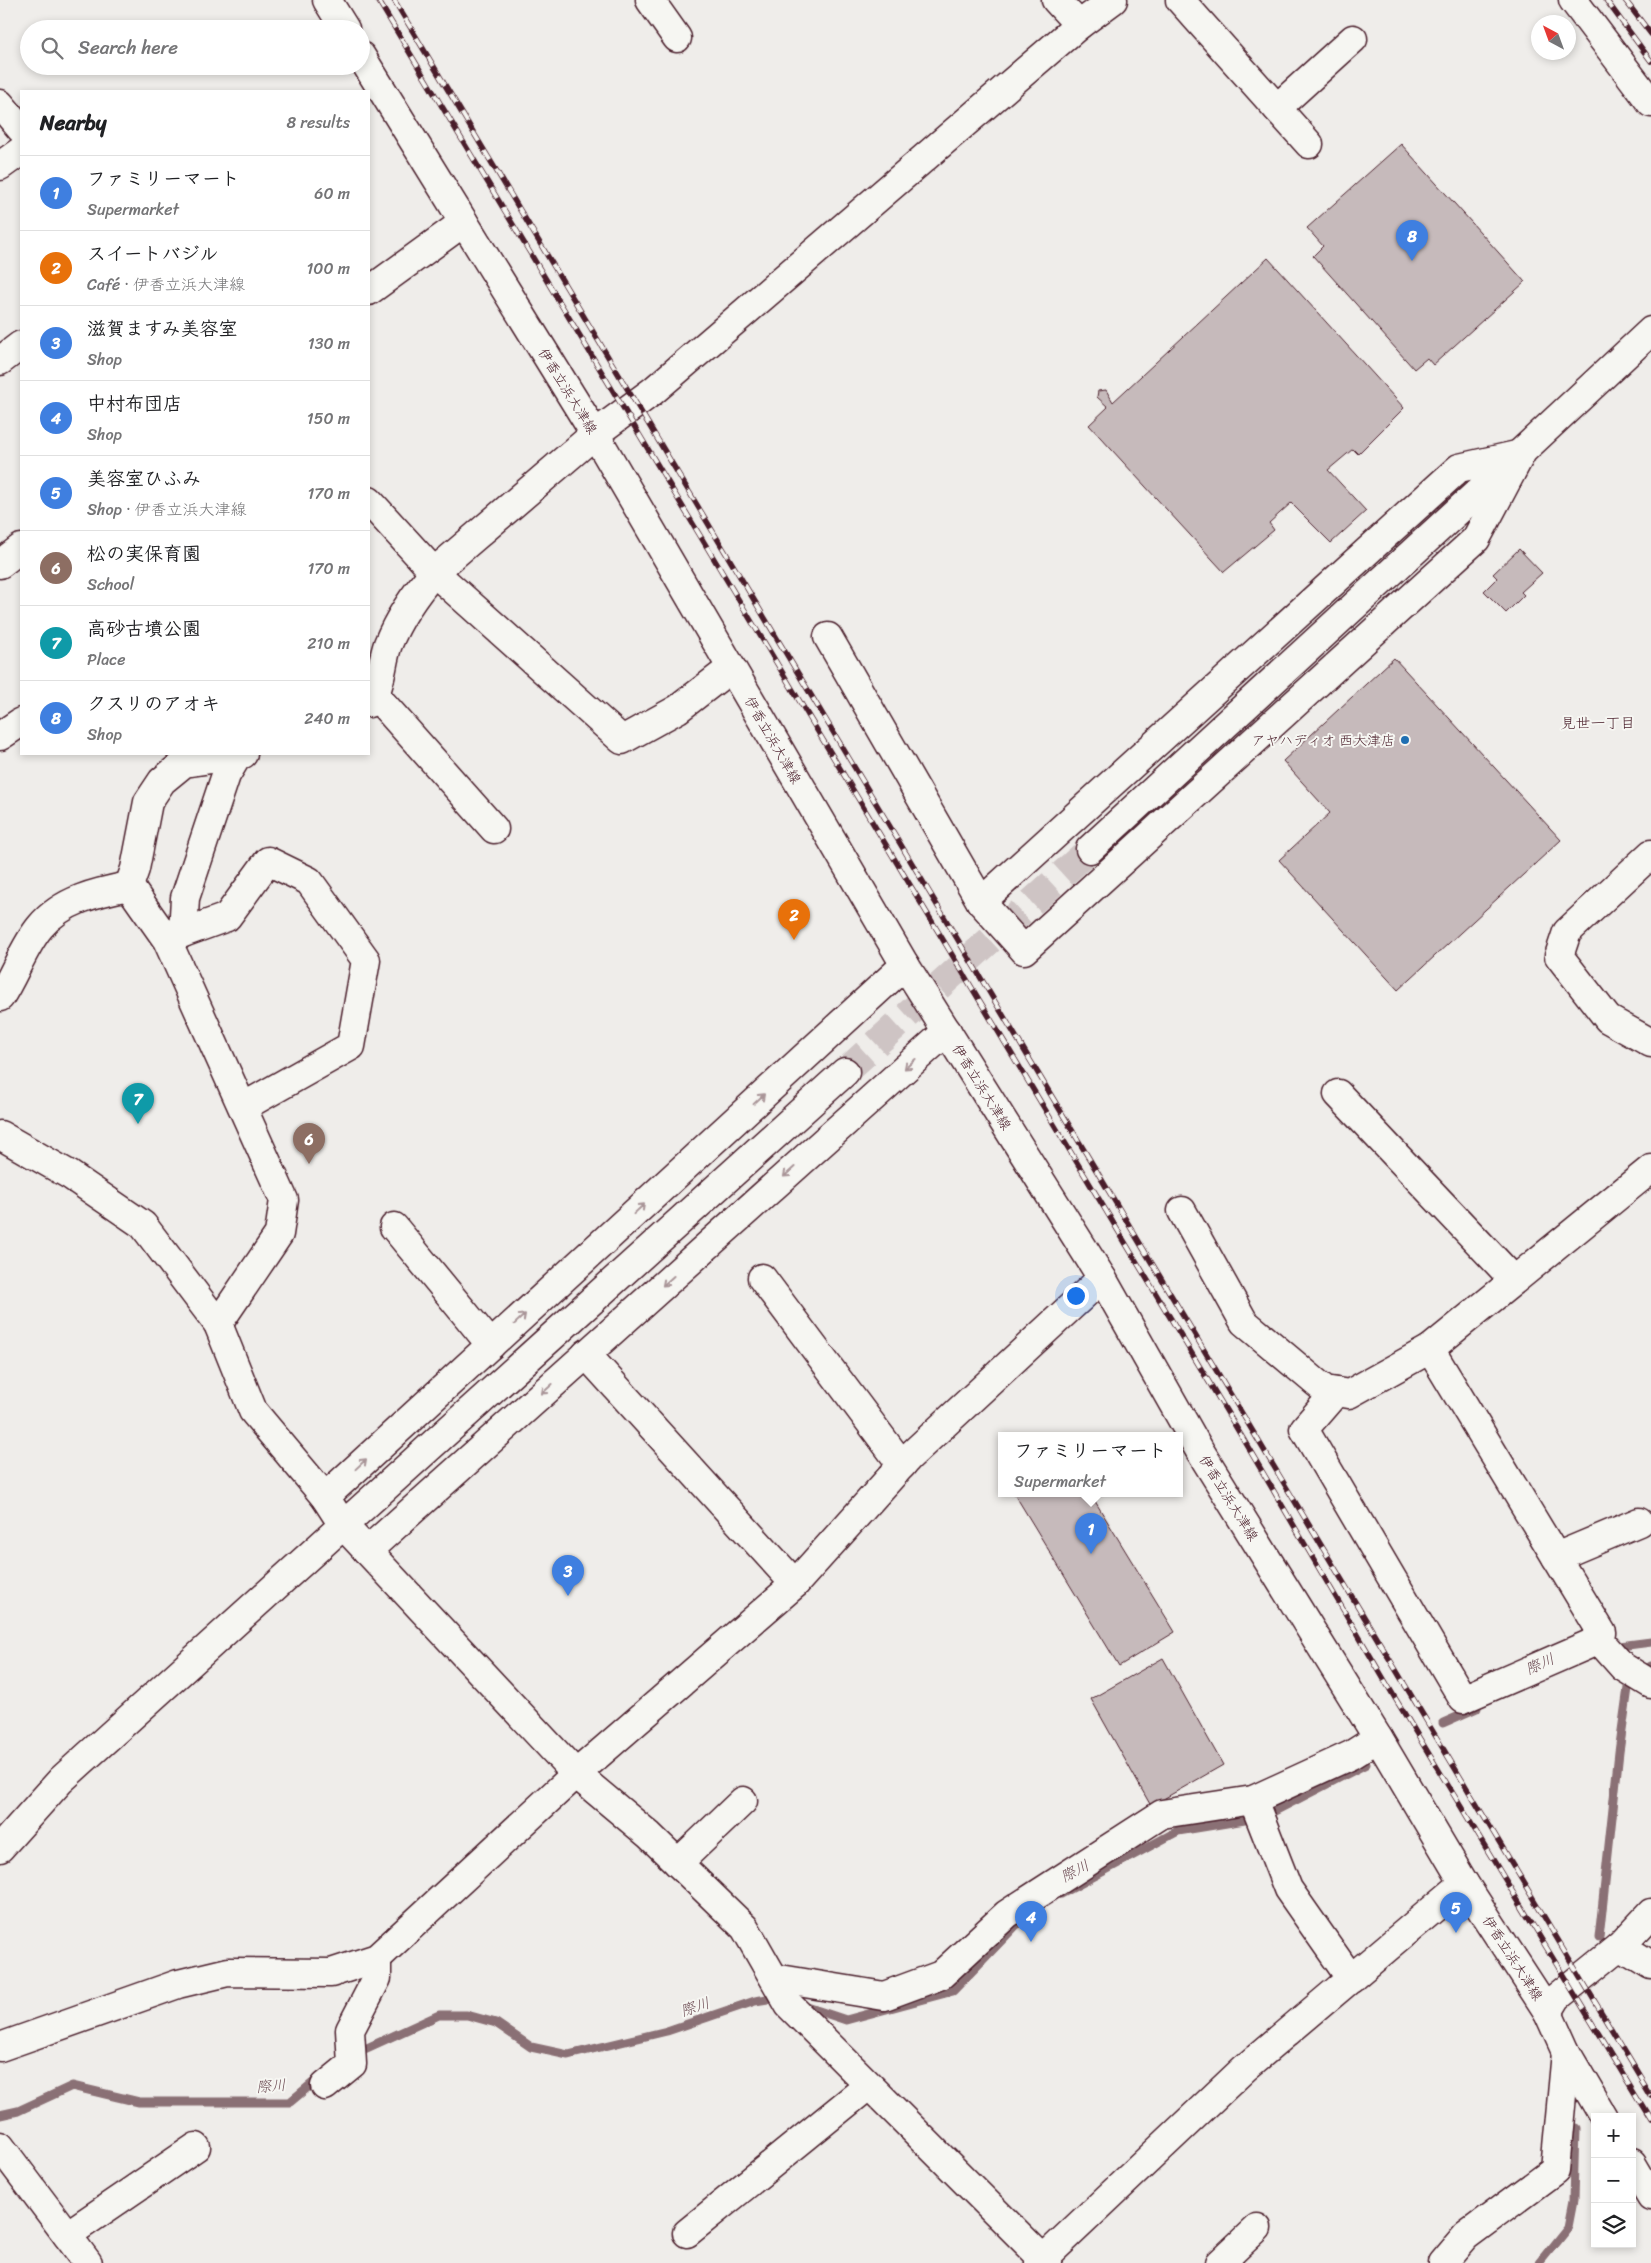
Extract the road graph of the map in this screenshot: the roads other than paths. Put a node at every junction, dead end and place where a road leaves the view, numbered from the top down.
1 (327, 0) edge
2 (650, 0) edge
3 (1056, 0) edge
4 (1113, 0) edge
5 (1180, 0) edge
6 (1573, 0) edge
7 (339, 20) edge
8 (1079, 25) junction
9 (677, 38) dead end
10 (1353, 39) dead end
11 (370, 71) edge
12 (1651, 103) edge
13 (0, 104) edge
14 (1277, 108) junction
15 (20, 128) edge
16 (1309, 144) dead end
17 (20, 152) edge
18 (0, 166) edge
19 (464, 222) junction
20 (370, 290) edge
21 (1651, 331) edge
22 (20, 346) edge
23 (0, 361) edge
24 (595, 434) junction
25 (1521, 454) junction
26 (370, 502) edge
27 (434, 572) junction
28 (828, 637) dead end
29 (731, 668) junction
30 (372, 699) edge
31 (20, 723) edge
32 (0, 736) edge
33 (234, 755) edge
34 (239, 755) edge
35 (494, 829) dead end
36 (1090, 849) tunnel mouth
37 (1651, 854) edge
38 (130, 886) junction
39 (981, 902) junction
40 (175, 936) junction
41 (905, 965) junction
42 (0, 997) edge
43 (947, 1031) junction
44 (1651, 1042) edge
45 (845, 1072) tunnel mouth
46 (1338, 1094) dead end
47 (243, 1107) junction
48 (0, 1135) edge
49 (1651, 1169) edge
50 (1182, 1211) dead end
51 (394, 1227) dead end
52 (762, 1278) dead end
53 (1102, 1278) junction
54 (1514, 1280) junction
55 (218, 1324) junction
56 (491, 1345) junction
57 (1430, 1349) junction
58 (586, 1354) junction
59 (1336, 1392) junction
60 (902, 1465) junction
61 (325, 1497) junction
62 (1639, 1522) dead end
63 (343, 1525) junction
64 (367, 1551) junction
65 (1556, 1557) junction
66 (795, 1584) junction
67 (1600, 1640) junction
68 (1651, 1684) edge
69 (1378, 1738) junction
70 (576, 1774) junction
71 (742, 1801) dead end
72 (1253, 1801) junction
73 (0, 1848) edge
74 (678, 1863) junction
75 (1464, 1883) junction
76 (1651, 1913) edge
77 (1620, 1946) junction
78 (377, 1958) junction
79 (1651, 1966) edge
80 (774, 1979) junction
81 (1351, 1979) junction
82 (1548, 2012) junction
83 (0, 2047) edge
84 (1566, 2052) junction
85 (326, 2086) dead end
86 (868, 2086) junction
87 (1602, 2113) edge
88 (0, 2146) edge
89 (196, 2147) dead end
90 (1636, 2171) edge
91 (1651, 2195) edge
92 (1258, 2228) dead end
93 (687, 2233) dead end
94 (67, 2235) junction
95 (1043, 2262) edge
96 (88, 2263) edge
97 (1220, 2263) edge
98 (1443, 2263) edge

1 - 7 street
2 - 9 street
3 - 8 street
4 - 8 street
5 - 14 street
6 - 12 street
8 - 24 street
10 - 14 street
11 - 19 street, 伊香立浜大津線
13 - 15 street
14 - 16 street
17 - 18 street
19 - 20 street
19 - 24 street, 伊香立浜大津線
21 - 25 street
22 - 23 street
24 - 27 street
24 - 29 street, 伊香立浜大津線
25 - 36 street
25 - 39 street
25 - 39 street
26 - 27 street
27 - 29 street
27 - 30 street
28 - 39 street
29 - 41 street, 伊香立浜大津線
30 - 35 street
31 - 32 street
33 - 38 street
34 - 40 street
37 - 44 street
38 - 40 street
38 - 42 street
40 - 47 street
40 - 47 street
41 - 43 street, 伊香立浜大津線
56 -> 41 street
43 - 53 street, 伊香立浜大津線
43 -> 58 street
45 - 63 street
46 - 54 street
47 - 55 street
48 - 55 street
49 - 54 street
50 - 59 street
51 - 56 street
52 - 60 street
53 - 60 street
53 - 69 street, 伊香立浜大津線
54 - 57 street
55 - 61 street
61 -> 56 street
57 - 59 street
57 - 65 street
58 -> 64 street
58 - 66 street
59 - 67 street
60 - 66 street
61 - 63 street
62 - 65 street
63 - 64 street
63 - 73 street
64 - 70 street
65 - 67 street
66 - 70 street
67 - 68 street
69 - 72 street
69 - 75 street, 伊香立浜大津線
70 - 74 street
70 - 78 street
71 - 74 street
72 - 80 street
72 - 81 street
74 - 80 street
75 - 81 street
75 - 82 street, 伊香立浜大津線
76 - 77 street
77 - 79 street
77 - 82 street
78 - 83 street
78 - 85 street
80 - 86 street
81 - 95 street
82 - 84 street, 伊香立浜大津線
84 - 87 street, 伊香立浜大津線
84 - 98 street
86 - 93 street
86 - 95 street
88 - 94 street
89 - 94 street
90 - 91 street
92 - 97 street
94 - 96 street

